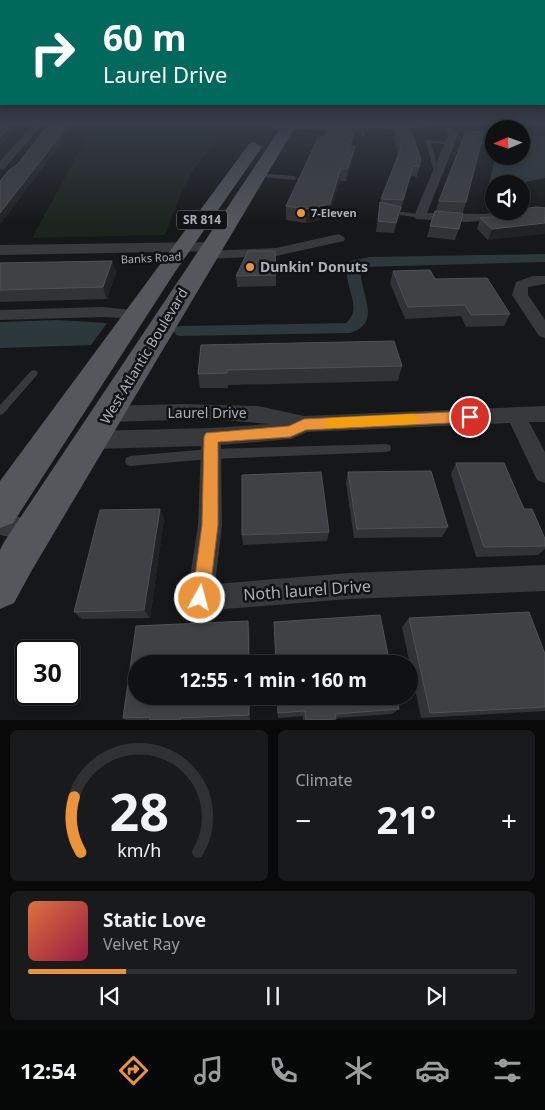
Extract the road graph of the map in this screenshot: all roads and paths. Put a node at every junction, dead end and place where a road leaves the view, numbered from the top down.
1 (9, 158) edge
2 (256, 158) edge
3 (265, 158) edge
4 (433, 158) edge
5 (444, 158) edge
6 (0, 167) edge
7 (437, 172) junction
8 (256, 175) junction
9 (294, 178) dead end
10 (545, 211) edge
11 (382, 212) edge
12 (420, 216) junction
13 (339, 238) dead end
14 (0, 250) edge
15 (209, 251) junction
16 (179, 252) junction
17 (0, 262) edge
18 (545, 280) edge
19 (0, 314) edge
20 (136, 315) junction
21 (545, 332) edge
22 (34, 373) dead end
23 (0, 411) edge
24 (545, 414) edge
25 (516, 416) junction
26 (304, 424) junction
27 (101, 427) junction
28 (210, 445) junction
29 (386, 448) dead end
30 (130, 460) dead end
31 (545, 473) edge
32 (0, 510) edge
33 (13, 541) edge
34 (545, 578) edge
35 (0, 589) edge

1 - 6 street
2 - 16 main road, West Atlantic Boulevard / SR 814
3 - 8 main road, West Atlantic Boulevard / SR 814
4 - 7 lane
5 - 7 street
7 - 12 street
8 - 9 lane
8 - 15 main road, West Atlantic Boulevard / SR 814
10 - 12 street
11 - 12 lane
13 - 15 street, Banks Road
14 - 16 street, Banks Road
15 - 16 street, Banks Road
15 - 27 main road, West Atlantic Boulevard / SR 814
16 - 17 street, Banks Road
16 - 20 main road, West Atlantic Boulevard / SR 814
18 - 21 street
19 - 20 street
20 - 32 main road, West Atlantic Boulevard / SR 814
22 - 23 lane
24 - 25 street, Laurel Drive
25 - 26 street, Laurel Drive
25 - 31 street
26 - 27 street, Laurel Drive
26 - 28 street, Laurel Drive
27 - 28 street, Laurel Drive
27 - 33 main road, West Atlantic Boulevard / SR 814
28 - 29 lane
28 - 30 lane
28 - 34 street, Noth laurel Drive
33 - 35 main road, West Atlantic Boulevard / SR 814

